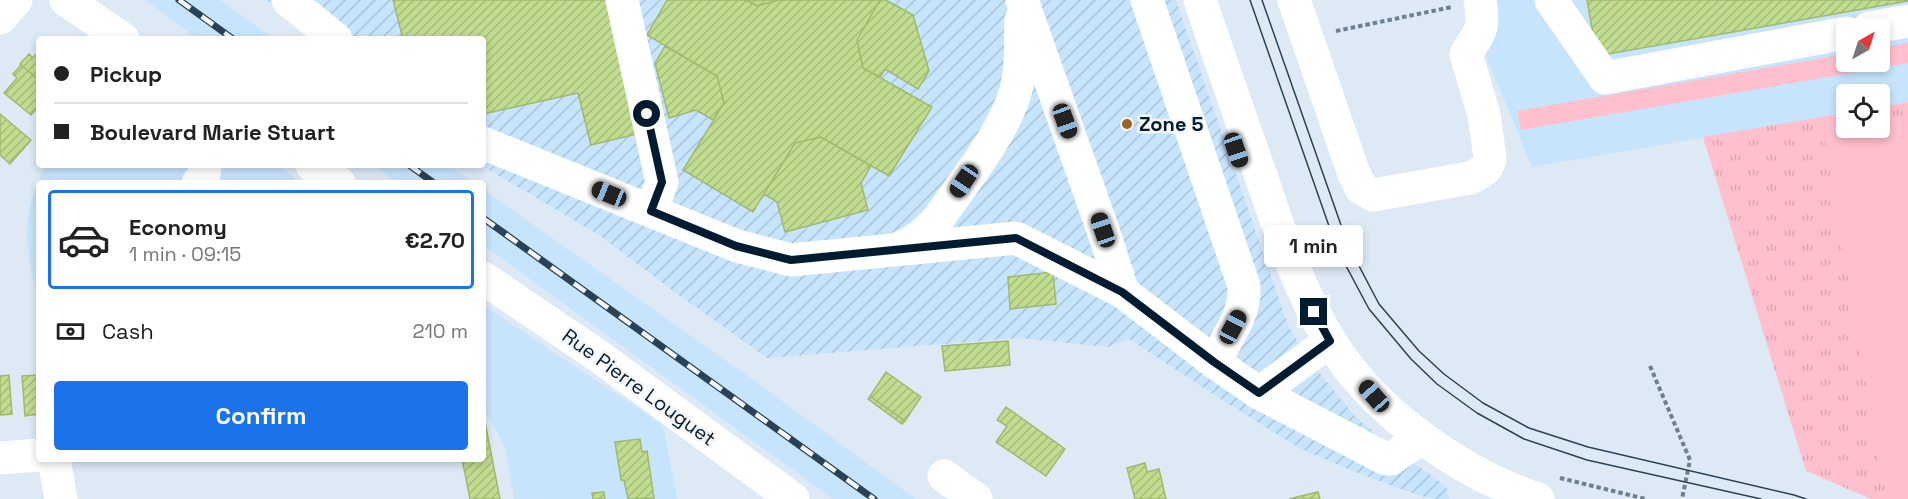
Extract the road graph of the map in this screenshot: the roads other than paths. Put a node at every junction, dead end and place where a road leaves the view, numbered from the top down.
1 (16, 0) edge
2 (66, 0) edge
3 (288, 0) edge
4 (622, 0) edge
5 (1022, 0) edge
6 (1147, 0) edge
7 (1185, 0) edge
8 (1200, 0) edge
9 (1294, 0) edge
10 (1551, 0) edge
11 (1480, 1) edge
12 (0, 18) edge
13 (1908, 21) edge
14 (1890, 24) edge
15 (1836, 35) edge
16 (119, 36) edge
17 (332, 36) edge
18 (486, 144) edge
19 (316, 168) edge
20 (334, 180) edge
21 (651, 211) junction
22 (887, 250) junction
23 (486, 280) edge
24 (1122, 292) junction
25 (1324, 345) junction
26 (1214, 362) junction
27 (1259, 393) junction
28 (1411, 445) junction
29 (36, 455) edge
30 (0, 458) edge
31 (55, 462) edge
32 (944, 476) dead end
33 (1548, 488) edge
34 (61, 499) edge
35 (794, 499) edge
36 (976, 499) edge
37 (1496, 499) edge

1 - 12 main road
2 - 16 main road
3 - 17 main road
4 - 21 main road
5 - 22 main road
5 - 24 main road
6 - 26 main road
7 - 25 main road
8 - 25 main road
9 - 11 main road
10 - 15 main road
13 - 14 main road
18 - 21 main road
19 - 20 main road
21 - 22 main road
22 - 24 main road
23 - 35 main road, Rue Pierre Louguet
24 - 26 main road
25 - 27 main road
25 - 28 main road
25 - 33 main road
26 - 27 main road
27 - 28 main road
28 - 37 main road
29 - 30 main road
31 - 34 main road
32 - 36 main road

